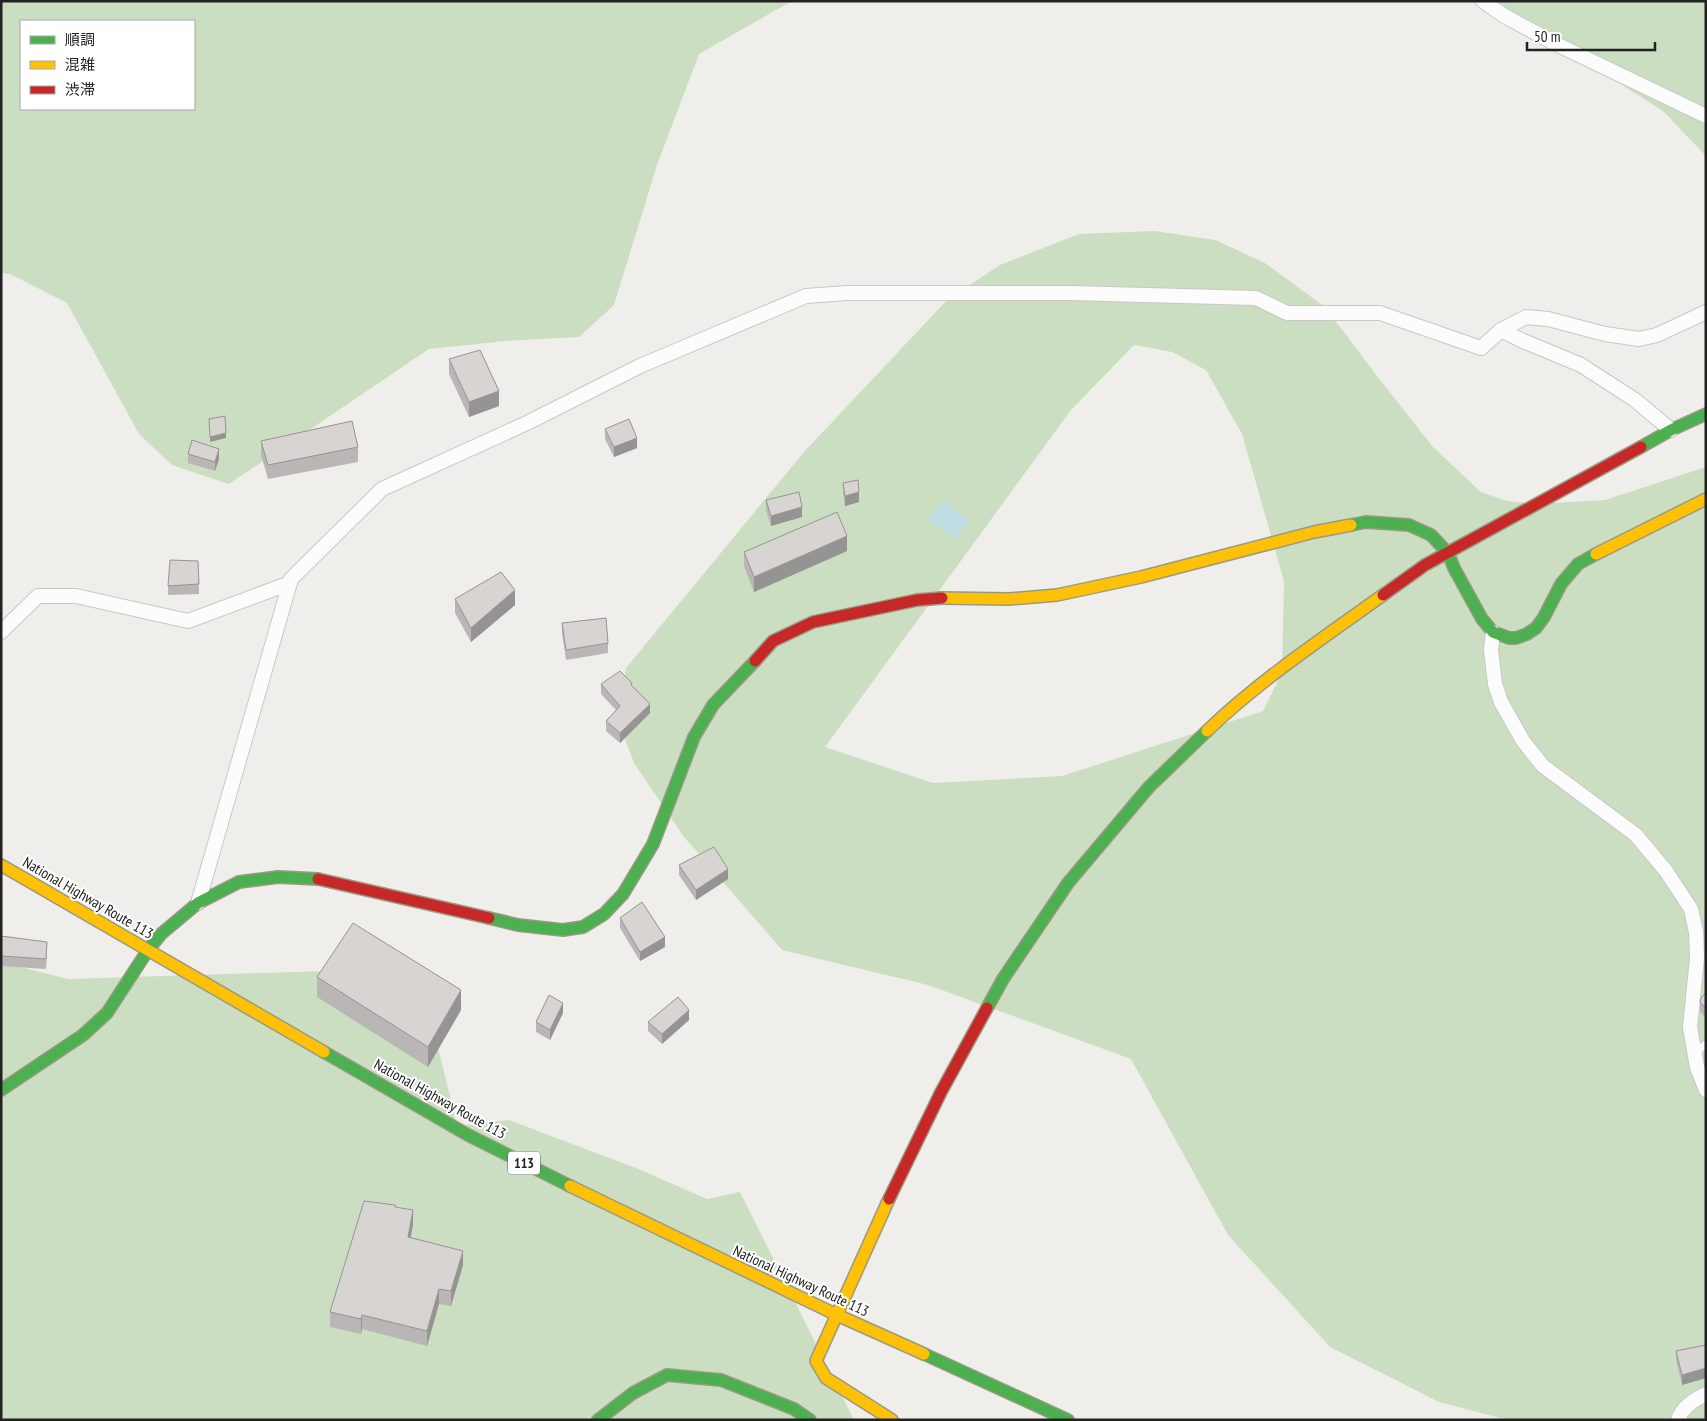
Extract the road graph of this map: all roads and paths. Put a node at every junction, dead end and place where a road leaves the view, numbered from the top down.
1 (1483, 1) edge
2 (1706, 116) edge
3 (1706, 312) edge
4 (1501, 330) junction
5 (1706, 414) edge
6 (1671, 430) junction
7 (1706, 499) edge
8 (1448, 553) junction
9 (290, 583) junction
10 (1, 632) edge
11 (1493, 632) junction
12 (1, 865) edge
13 (198, 904) junction
14 (148, 950) junction
15 (1700, 1048) edge
16 (1, 1090) edge
17 (1706, 1090) edge
18 (837, 1316) junction
19 (1706, 1394) edge
20 (598, 1420) edge
21 (810, 1420) edge
22 (892, 1420) edge
23 (1068, 1420) edge
24 (1678, 1420) edge

1 - 2 street
3 - 4 street
4 - 6 street
4 - 9 street
5 - 6 main road
6 - 8 main road
7 - 11 main road
8 - 11 main road
8 - 13 main road
8 - 18 main road
9 - 10 street
9 - 13 street
11 - 15 street
12 - 14 main road, National Highway Route 113 / 113
13 - 14 main road
14 - 16 main road
14 - 18 main road, National Highway Route 113 / 113
15 - 17 street
18 - 22 main road
18 - 23 main road, National Highway Route 113 / 113
19 - 24 street
20 - 21 main road

